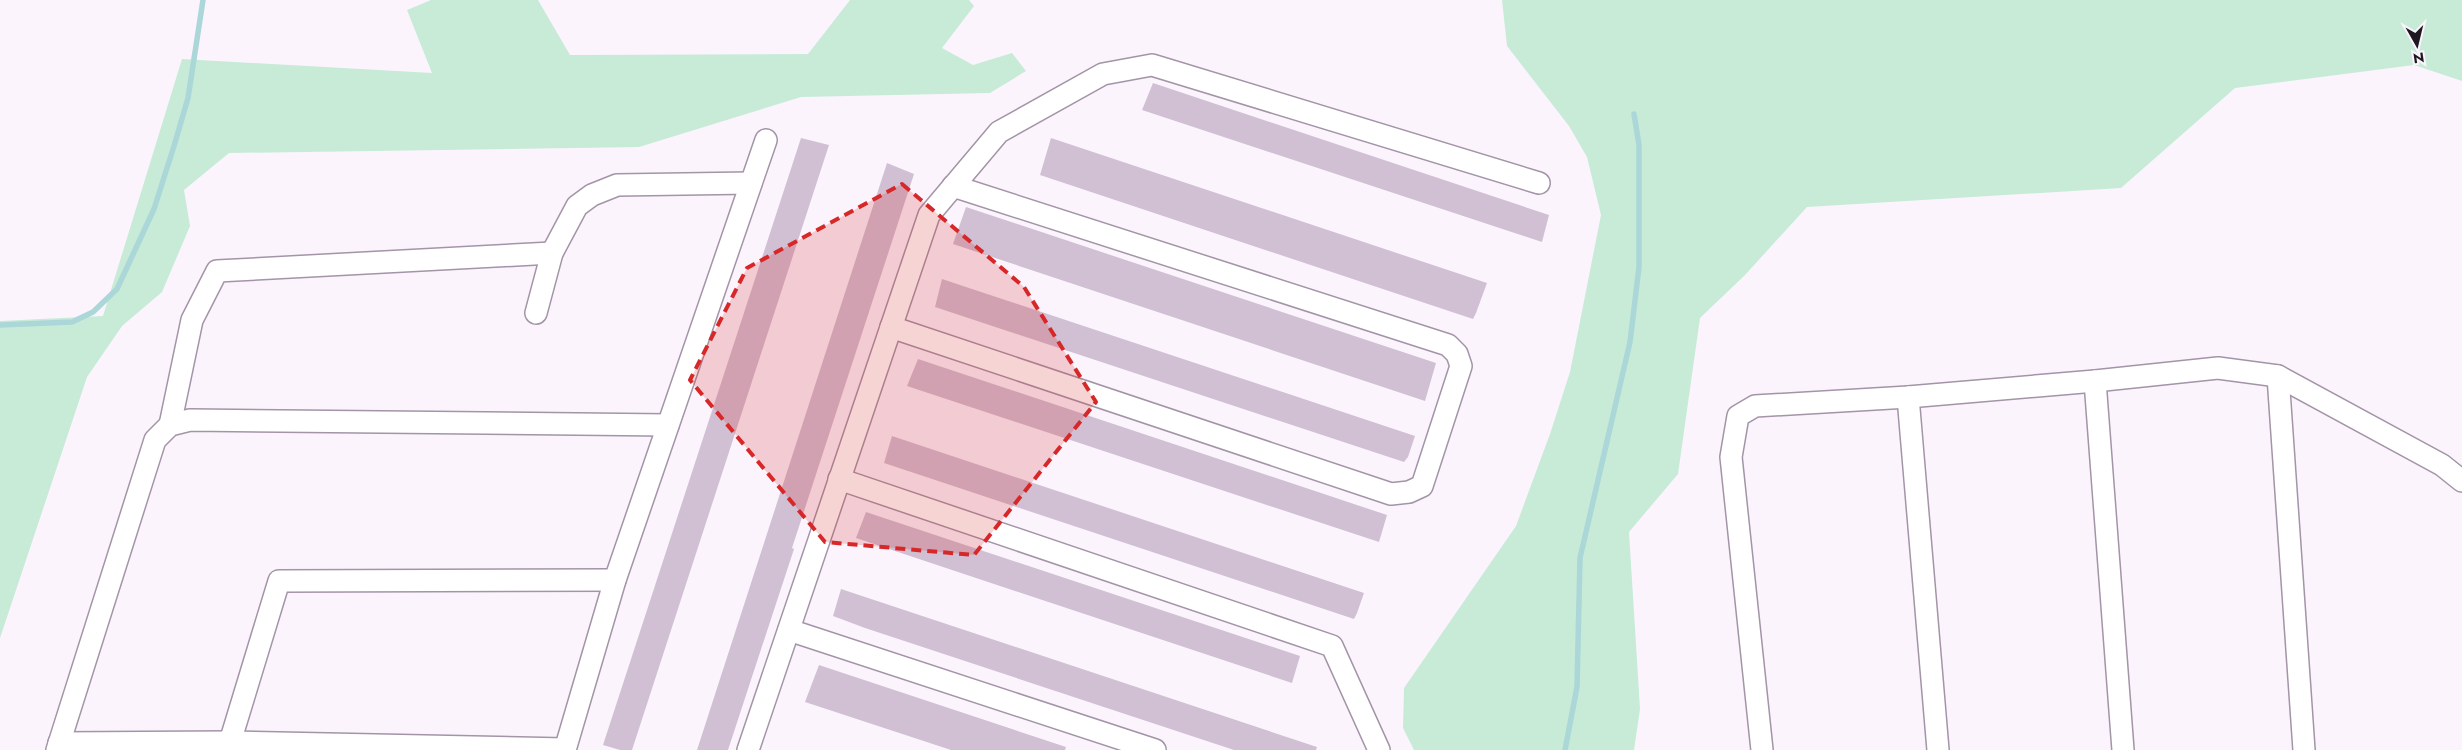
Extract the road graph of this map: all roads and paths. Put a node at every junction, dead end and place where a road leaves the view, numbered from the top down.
1 (766, 140) dead end
2 (752, 183) junction
3 (1539, 184) dead end
4 (953, 186) junction
5 (552, 253) junction
6 (536, 312) dead end
7 (891, 327) junction
8 (2278, 376) junction
9 (2095, 381) junction
10 (1908, 397) junction
11 (170, 425) junction
12 (668, 425) junction
13 (839, 479) junction
14 (2462, 481) edge
15 (615, 580) junction
16 (789, 630) junction
17 (230, 742) junction
18 (58, 747) edge
19 (565, 750) edge
20 (748, 750) edge
21 (1155, 750) edge
22 (1379, 750) edge
23 (1762, 750) edge
24 (1938, 750) edge
25 (2123, 750) edge
26 (2304, 750) edge

1 - 2 lane
2 - 5 lane
2 - 12 lane
3 - 4 lane
4 - 7 lane
4 - 7 lane
5 - 6 lane
5 - 11 lane
7 - 13 lane
8 - 9 lane
8 - 14 lane
8 - 26 lane
9 - 10 lane
9 - 25 lane
10 - 23 lane
10 - 24 lane
11 - 12 lane
11 - 18 lane
12 - 15 lane
13 - 16 lane
13 - 22 lane
15 - 17 lane
15 - 19 lane
16 - 20 lane
16 - 21 lane
17 - 18 lane
17 - 19 lane

